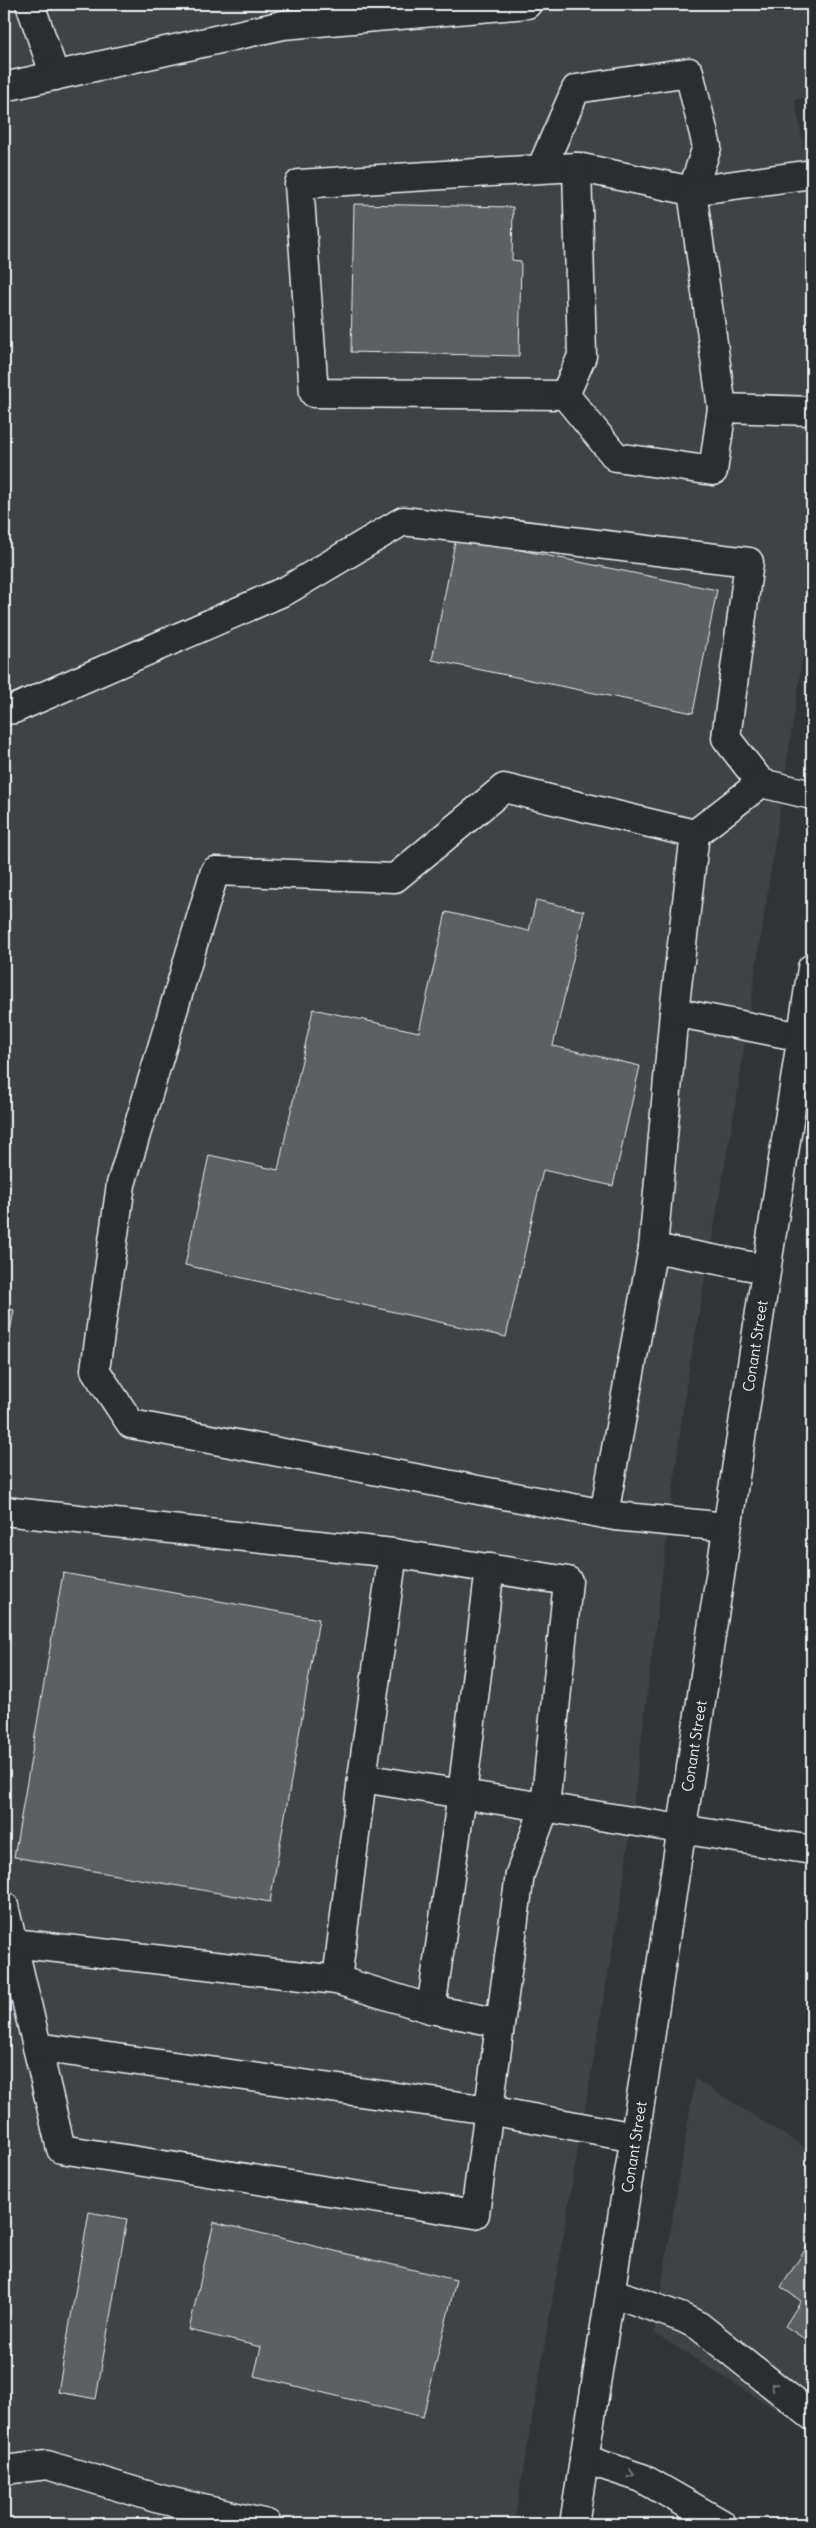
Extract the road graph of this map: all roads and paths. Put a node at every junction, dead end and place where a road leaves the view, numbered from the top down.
1 (30, 4) edge
2 (527, 4) edge
3 (55, 76) junction
4 (4, 87) edge
5 (577, 167) junction
6 (541, 169) junction
7 (812, 174) edge
8 (692, 191) junction
9 (565, 395) junction
10 (722, 408) junction
11 (812, 411) edge
12 (4, 710) edge
13 (761, 782) junction
14 (812, 795) edge
15 (695, 834) junction
16 (812, 968) edge
17 (674, 1012) junction
18 (802, 1037) junction
19 (654, 1248) junction
20 (766, 1269) junction
21 (4, 1511) edge
22 (604, 1514) junction
23 (727, 1527) junction
24 (393, 1553) junction
25 (490, 1568) junction
26 (362, 1778) junction
27 (462, 1794) junction
28 (545, 1807) junction
29 (681, 1830) junction
30 (812, 1850) edge
31 (4, 1906) edge
32 (13, 1943) junction
33 (337, 1980) junction
34 (431, 2009) junction
35 (500, 2022) junction
36 (38, 2046) junction
37 (488, 2110) junction
38 (635, 2137) junction
39 (611, 2292) junction
40 (812, 2416) edge
41 (584, 2459) junction
42 (4, 2470) edge
43 (267, 2524) edge
44 (574, 2524) edge
45 (722, 2524) edge

1 - 3 main road
2 - 3 main road
3 - 4 main road
5 - 6 main road
5 - 8 main road
5 - 9 main road
6 - 8 main road
6 - 9 main road
7 - 8 main road
8 - 10 main road
9 - 10 main road
10 - 11 main road
12 - 13 main road
13 - 14 main road
13 - 15 main road
15 - 17 main road
15 - 22 main road
16 - 18 main road, Conant Street
17 - 18 main road
17 - 19 main road
18 - 20 main road, Conant Street
19 - 20 main road
19 - 22 main road
20 - 23 main road, Conant Street
21 - 24 main road
22 - 23 main road
23 - 29 main road, Conant Street
24 - 25 main road
24 - 26 main road
25 - 27 main road
25 - 28 main road
26 - 27 main road
26 - 33 main road
27 - 28 main road
27 - 34 main road
28 - 29 main road
28 - 35 main road
29 - 30 main road
29 - 38 main road, Conant Street
31 - 32 main road
32 - 33 main road
32 - 36 main road
33 - 34 main road
34 - 35 main road
35 - 37 main road
36 - 37 main road
36 - 37 main road
37 - 38 main road
38 - 39 main road, Conant Street
40 -> 39 main road
39 - 41 main road, Conant Street
41 - 44 main road, Conant Street
41 -> 45 main road
42 - 43 main road

